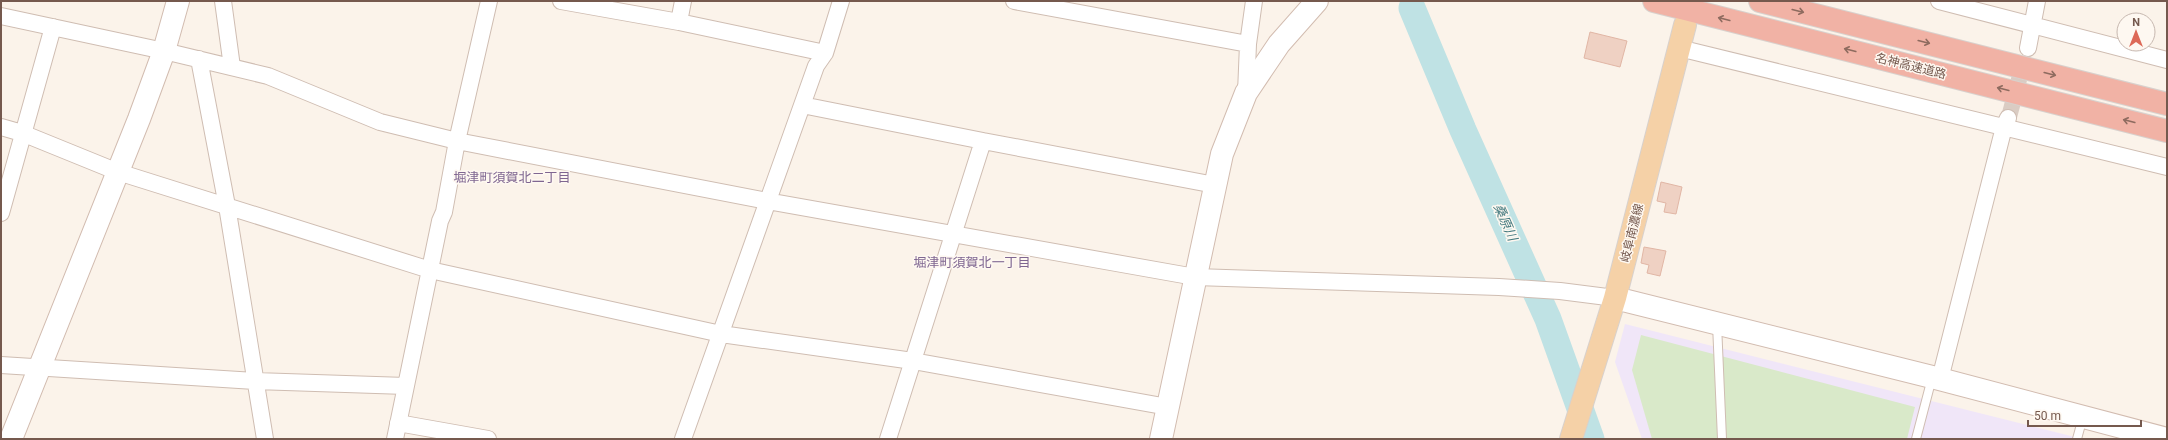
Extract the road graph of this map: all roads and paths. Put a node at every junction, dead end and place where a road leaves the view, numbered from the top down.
1 (178, 1) edge
2 (223, 1) edge
3 (489, 1) edge
4 (561, 1) edge
5 (683, 1) edge
6 (841, 1) edge
7 (1014, 1) edge
8 (1254, 1) edge
9 (1317, 1) edge
10 (1654, 1) edge
11 (1760, 1) edge
12 (1939, 1) edge
13 (2037, 1) edge
14 (1, 16) edge
15 (679, 22) junction
16 (1685, 25) dead end
17 (2031, 25) junction
18 (53, 27) junction
19 (1248, 44) junction
20 (1679, 48) junction
21 (2028, 48) tunnel mouth
22 (164, 51) junction
23 (825, 53) junction
24 (199, 59) junction
25 (2167, 60) edge
26 (232, 67) junction
27 (1246, 93) junction
28 (2167, 104) edge
29 (802, 106) junction
30 (2007, 122) junction
31 (1, 127) edge
32 (2167, 131) edge
33 (22, 133) junction
34 (457, 141) junction
35 (983, 141) junction
36 (2167, 167) edge
37 (118, 172) junction
38 (1215, 185) junction
39 (767, 201) junction
40 (228, 206) junction
41 (1, 213) edge
42 (954, 234) junction
43 (430, 270) junction
44 (1195, 276) junction
45 (1616, 298) junction
46 (1717, 323) junction
47 (721, 334) junction
48 (913, 361) junction
49 (1, 365) edge
50 (41, 368) junction
51 (1936, 378) junction
52 (255, 381) junction
53 (406, 386) junction
54 (1168, 407) junction
55 (2083, 416) junction
56 (398, 423) junction
57 (1572, 437) edge
58 (12, 439) edge
59 (265, 439) edge
60 (395, 439) edge
61 (488, 439) edge
62 (683, 439) edge
63 (888, 439) edge
64 (1161, 439) edge
65 (1722, 439) edge
66 (1916, 439) edge
67 (2077, 439) edge
68 (2167, 439) edge

1 - 22 street
2 - 26 street
3 - 34 street
4 - 15 street
5 - 15 street
6 - 23 street
7 - 19 street
8 - 19 street
9 - 27 street
32 -> 10 highway, 名神高速道路
11 -> 28 highway
12 - 17 street
13 - 17 street
14 - 18 street
15 - 23 street
16 - 20 main road, 岐阜南濃線
17 - 21 street
17 - 25 street
18 - 22 street
18 - 33 street
19 - 27 street
20 - 30 street
20 - 45 main road, 岐阜南濃線
22 - 24 street
22 - 37 street
23 - 29 street
24 - 26 street
24 - 40 street
26 - 34 street
27 - 38 street
29 - 35 street
29 - 39 street
30 - 36 street
30 - 51 street
31 - 33 street
33 - 37 street
33 - 41 street
34 - 39 street
34 - 43 street
35 - 38 street
35 - 42 street
37 - 40 street
37 - 50 street
38 - 44 street
39 - 42 street
39 - 47 street
40 - 43 street
40 - 52 street
42 - 44 street
42 - 48 street
43 - 47 street
43 - 53 street
44 - 45 street
44 - 54 street
45 - 46 street
45 - 57 main road, 岐阜南濃線
46 - 51 street
46 - 65 lane
47 - 48 street
47 - 62 street
48 - 54 street
48 - 63 street
49 - 50 street
50 - 52 street
50 - 58 street
51 - 55 street
51 - 66 lane
52 - 53 street
52 - 59 street
53 - 56 street
54 - 64 street
55 - 67 lane
55 - 68 street
56 - 60 street
56 - 61 street

